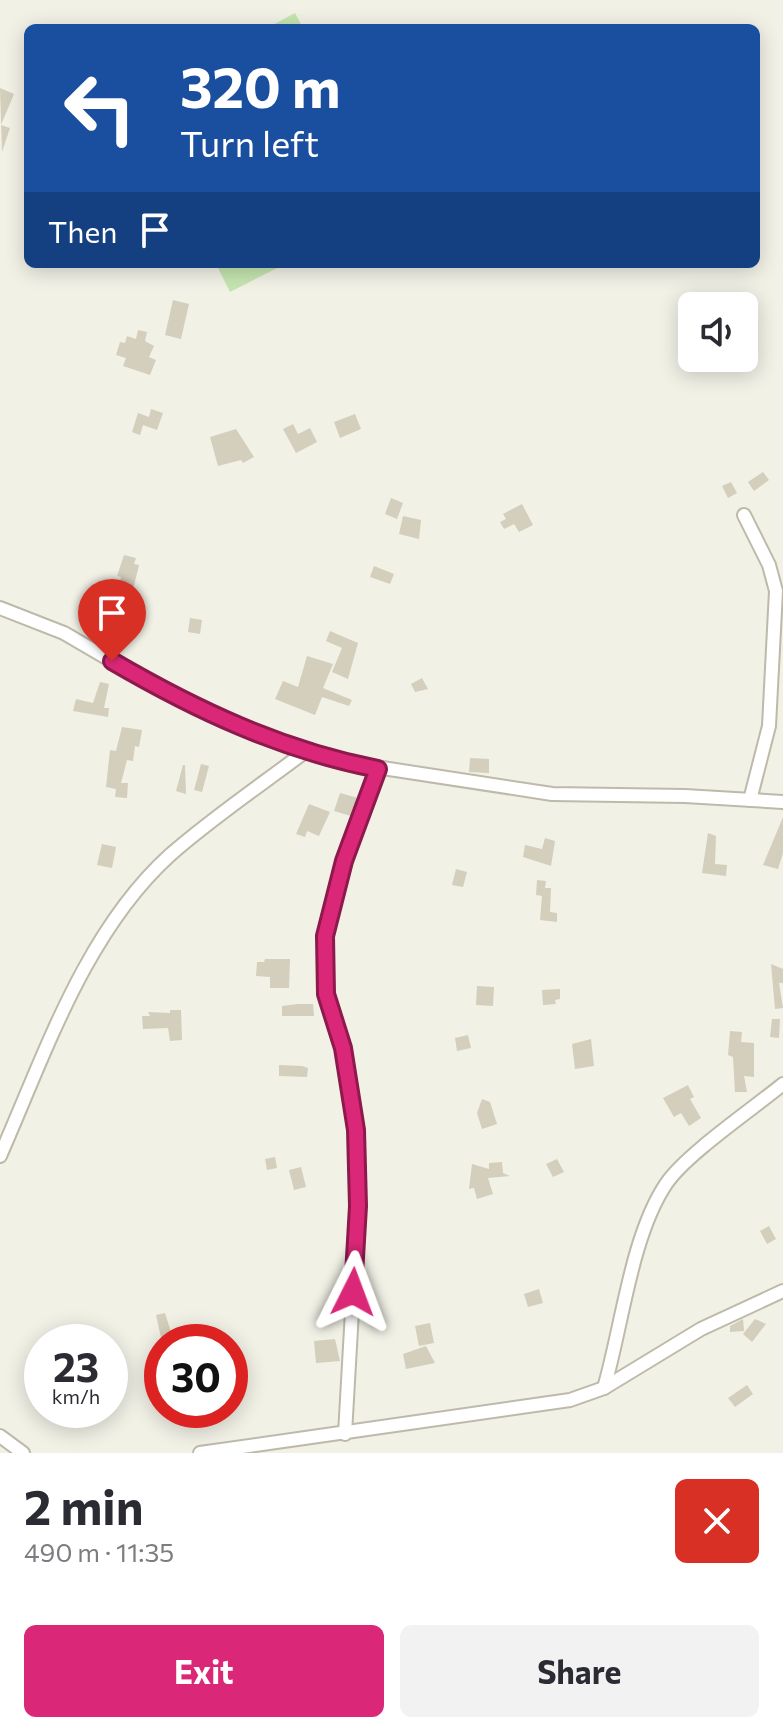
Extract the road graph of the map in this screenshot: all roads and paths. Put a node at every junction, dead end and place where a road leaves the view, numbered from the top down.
1 (744, 515) dead end
2 (0, 608) edge
3 (306, 751) junction
4 (378, 769) junction
5 (750, 800) junction
6 (783, 802) edge
7 (783, 1084) edge
8 (0, 1156) edge
9 (783, 1291) edge
10 (604, 1388) junction
11 (345, 1434) junction
12 (0, 1436) edge
13 (23, 1453) edge
14 (200, 1453) edge

1 - 5 street
2 - 3 street
3 - 4 street
3 - 8 street
4 - 5 street
4 - 11 street
5 - 6 street
7 - 10 street
9 - 10 street
10 - 11 street
11 - 14 street
12 - 13 street

